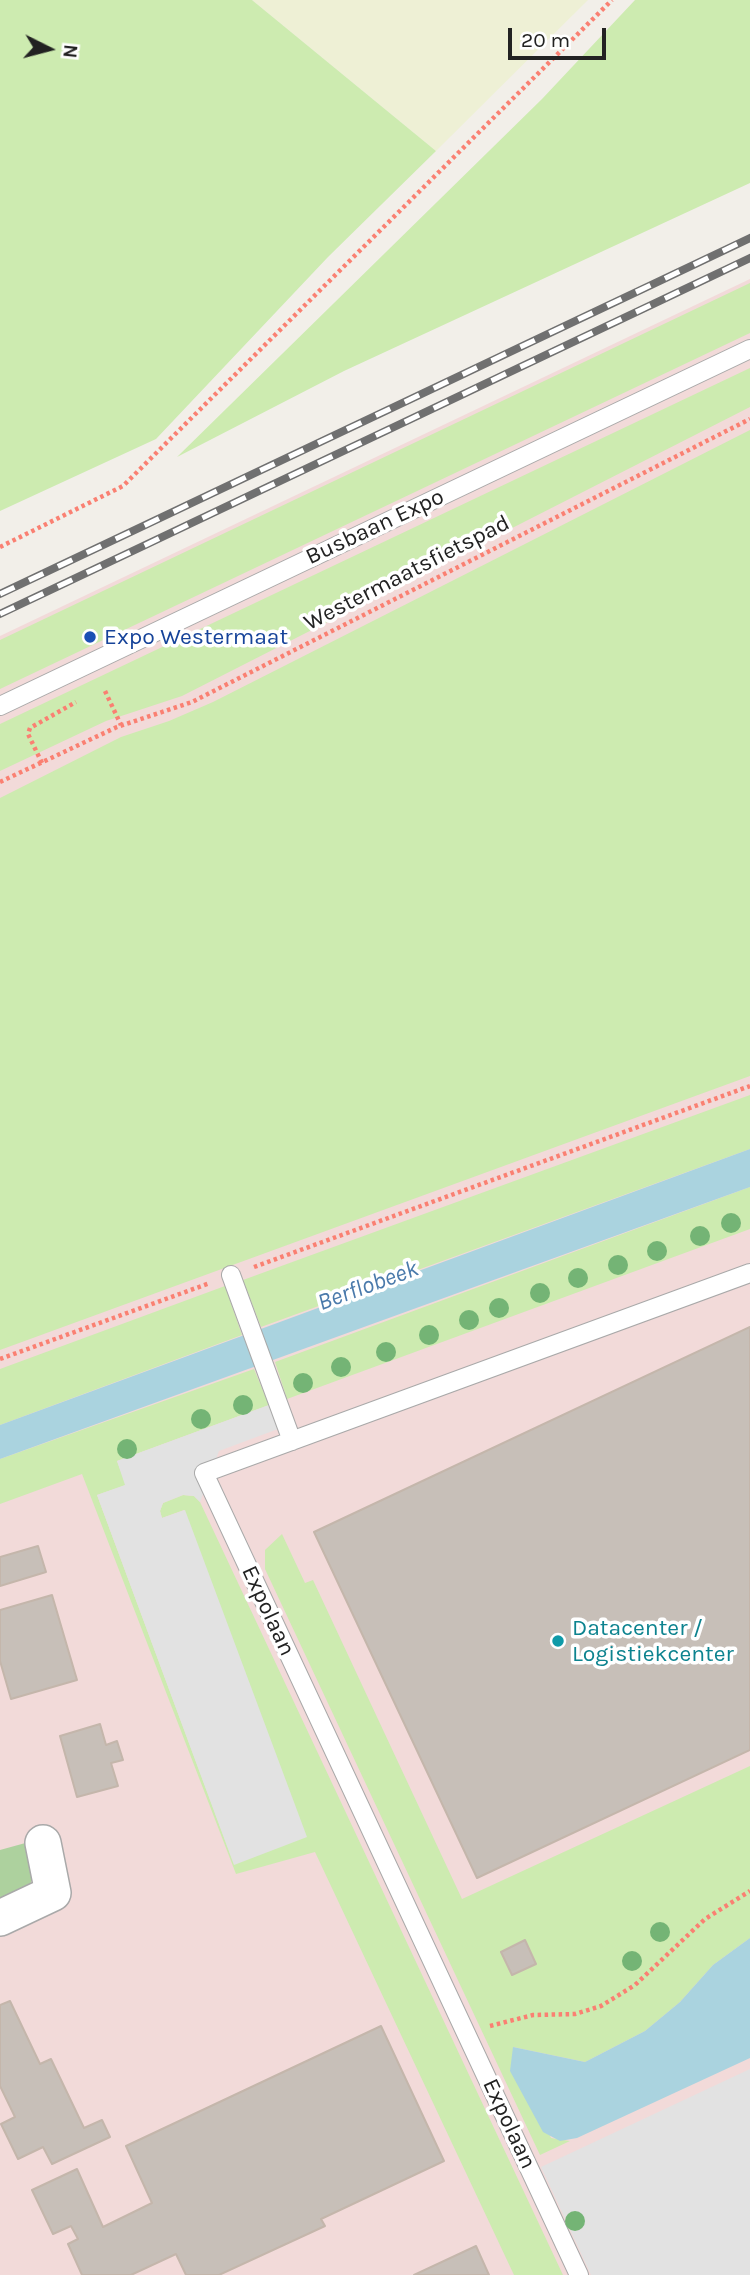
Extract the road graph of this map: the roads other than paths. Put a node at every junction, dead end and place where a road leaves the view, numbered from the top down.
1 (750, 349) edge
2 (0, 706) edge
3 (750, 1273) edge
4 (231, 1275) road end
5 (292, 1441) junction
6 (43, 1843) dead end
7 (0, 1918) edge
8 (579, 2275) edge

1 - 2 lane, Busbaan Expo
3 - 5 lane, Expolaan
4 - 5 lane
5 - 8 lane, Expolaan
6 - 7 street

